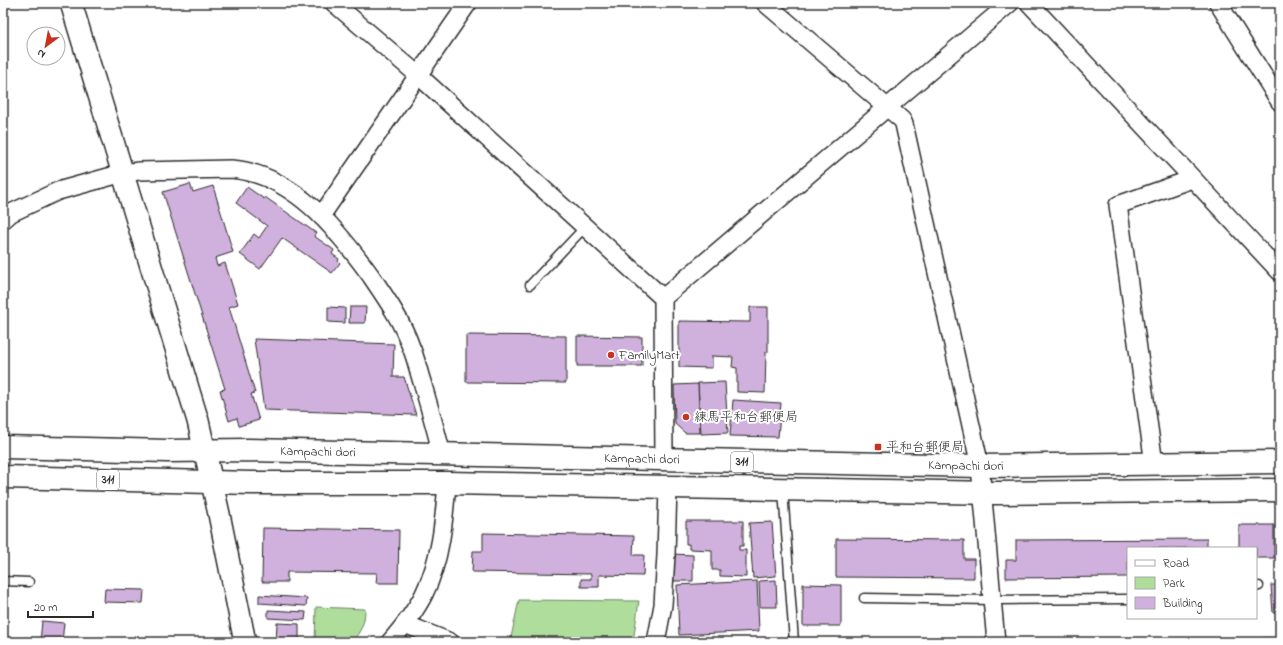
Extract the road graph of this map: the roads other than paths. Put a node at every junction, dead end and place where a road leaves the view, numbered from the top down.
1 (71, 3) edge
2 (334, 3) edge
3 (468, 3) edge
4 (765, 3) edge
5 (1010, 3) edge
6 (1029, 3) edge
7 (1218, 3) edge
8 (418, 75) junction
9 (1280, 102) edge
10 (888, 108) junction
11 (123, 173) junction
12 (1192, 179) junction
13 (321, 216) junction
14 (3, 220) edge
15 (585, 227) junction
16 (1280, 272) edge
17 (530, 285) dead end
18 (663, 298) junction
19 (3, 447) edge
20 (205, 451) junction
21 (442, 454) junction
22 (664, 460) junction
23 (1280, 462) edge
24 (1154, 464) junction
25 (980, 466) junction
26 (3, 477) edge
27 (212, 482) junction
28 (447, 483) junction
29 (668, 487) junction
30 (783, 489) junction
31 (1280, 490) edge
32 (983, 493) junction
33 (3, 581) edge
34 (29, 582) dead end
35 (864, 598) dead end
36 (1127, 599) edge
37 (993, 600) junction
38 (406, 624) junction
39 (245, 642) edge
40 (390, 642) edge
41 (450, 642) edge
42 (656, 642) edge
43 (794, 642) edge
44 (996, 642) edge

1 - 11 street
2 - 8 street
3 - 8 street
4 - 10 street
5 - 10 street
6 - 12 street
7 - 9 street
8 - 13 street
8 - 15 street
10 - 18 street
10 - 25 street
11 - 13 street
11 - 14 street
11 - 20 street
12 - 16 street
12 - 24 street
13 - 21 street
15 - 17 lane
15 - 18 street
18 - 22 street
19 - 20 main road, Kampachi dori / 311
20 - 21 main road, Kampachi dori / 311
20 - 27 street
21 - 22 main road, Kampachi dori / 311
22 - 25 main road, Kampachi dori / 311
23 - 24 main road, Kampachi dori / 311
24 - 25 main road, Kampachi dori / 311
25 - 32 street
26 - 27 main road, Kampachi dori / 311
27 - 28 main road, Kampachi dori / 311
27 - 39 street
28 - 29 main road, Kampachi dori / 311
28 - 38 street
29 - 30 main road, Kampachi dori / 311
29 - 42 street
30 - 32 main road, Kampachi dori / 311
30 - 43 lane
31 - 32 main road, Kampachi dori / 311
32 - 37 street
33 - 34 lane
35 - 37 lane
36 - 37 lane
37 - 44 street
38 - 40 street
38 - 41 street

